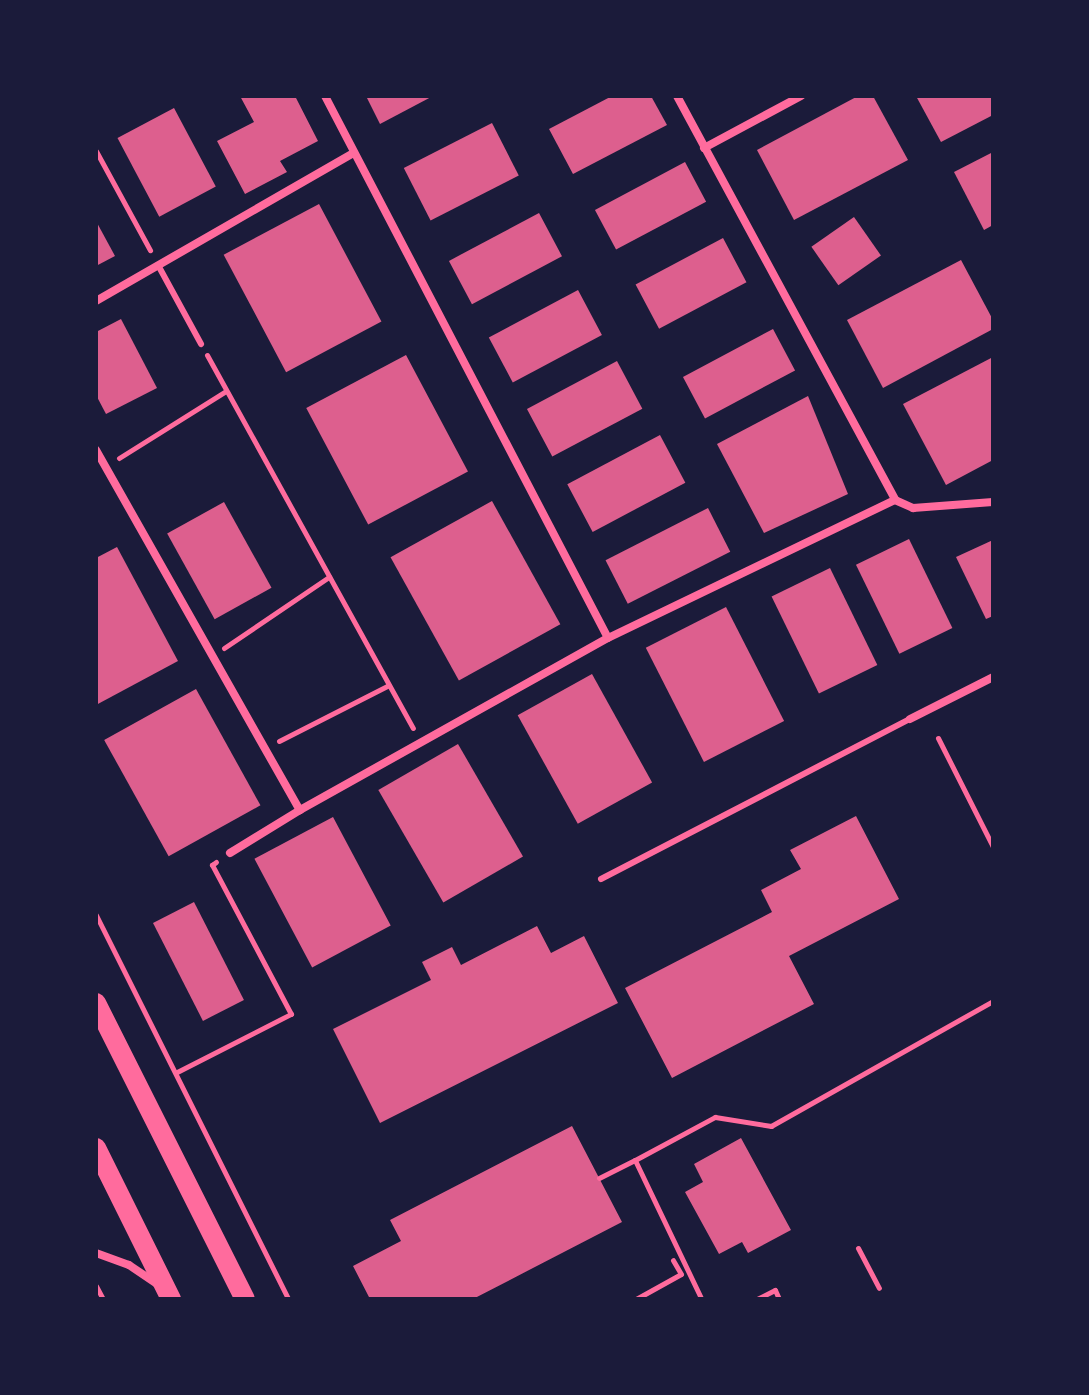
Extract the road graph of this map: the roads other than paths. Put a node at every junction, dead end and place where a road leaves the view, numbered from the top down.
1 (325, 96) edge
2 (677, 96) edge
3 (801, 96) edge
4 (704, 148) junction
5 (353, 153) junction
6 (158, 265) junction
7 (96, 301) edge
8 (201, 344) road end
9 (96, 450) edge
10 (895, 500) junction
11 (993, 502) edge
12 (608, 638) junction
13 (993, 677) edge
14 (910, 719) joint
15 (300, 810) junction
16 (230, 853) road end
17 (601, 879) dead end
18 (96, 1003) edge
19 (96, 1148) edge
20 (96, 1253) edge
21 (169, 1294) edge
22 (245, 1299) edge

1 - 5 street
2 - 4 street
3 - 4 street
4 - 10 street
5 - 6 street
5 - 12 street
6 - 7 street
6 - 8 lane
9 - 15 street
10 - 11 street
10 - 12 street
12 - 15 street
13 - 14 street
14 - 17 lane
15 - 16 street
18 - 22 main road
19 - 21 main road
20 - 21 street

